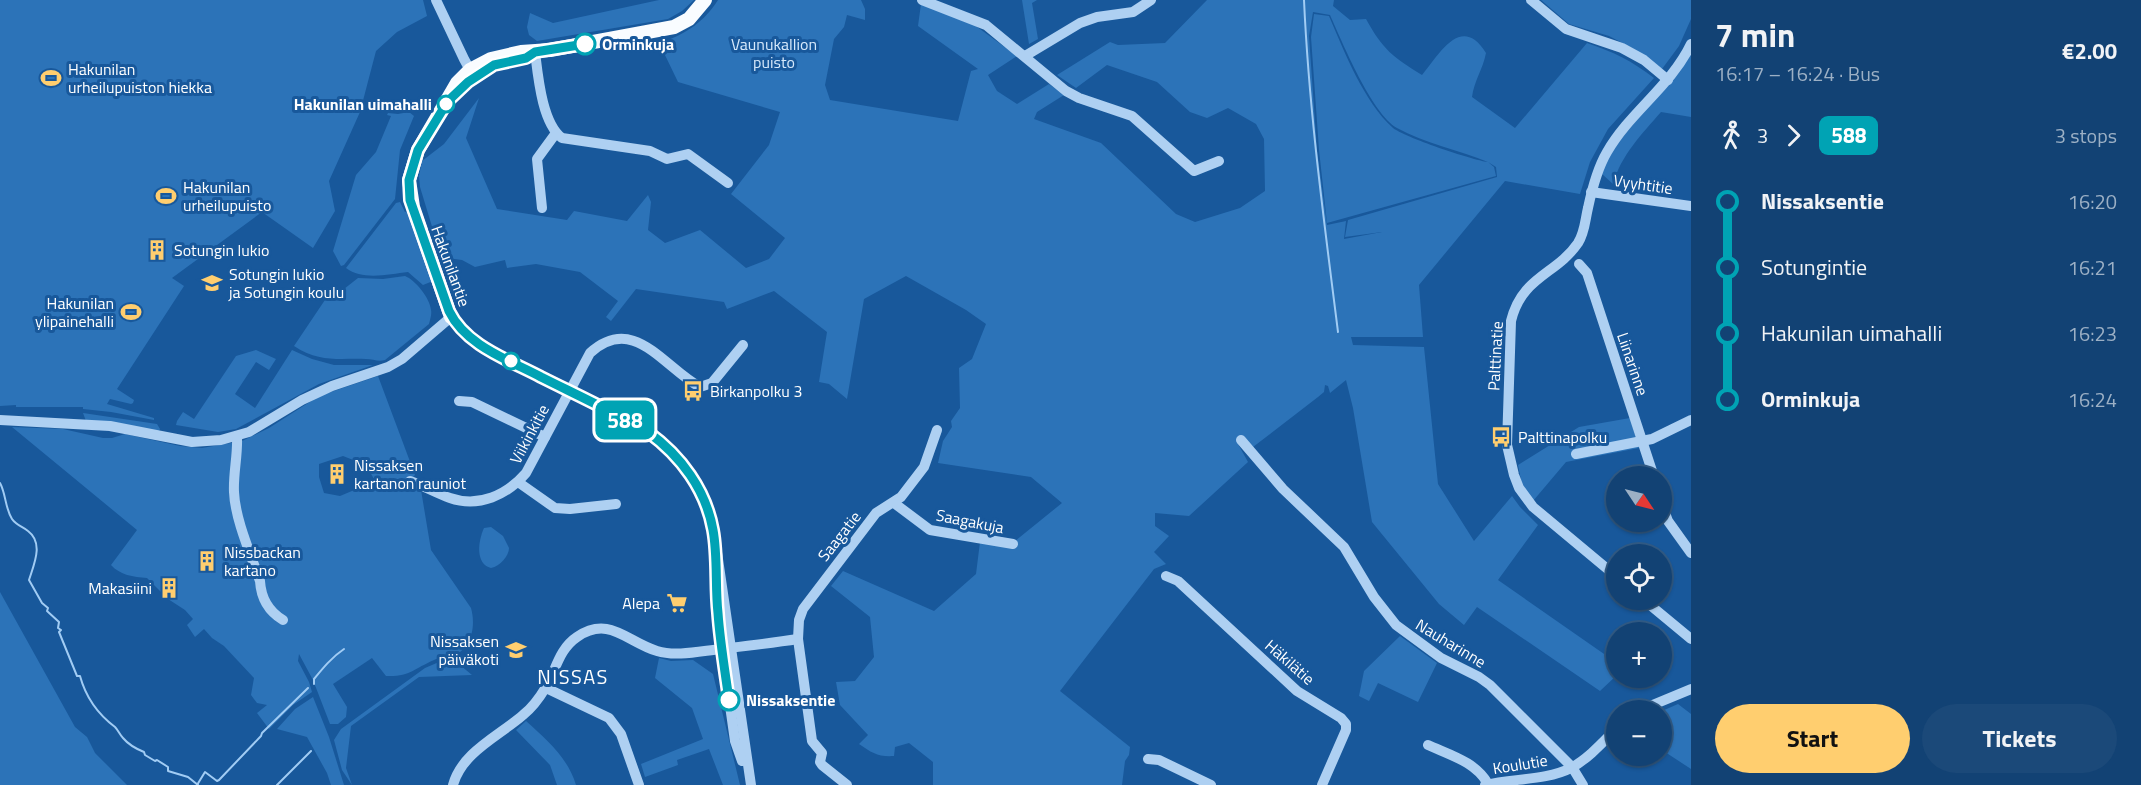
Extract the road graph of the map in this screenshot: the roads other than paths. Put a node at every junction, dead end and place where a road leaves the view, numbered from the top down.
1 (436, 0) edge
2 (705, 0) edge
3 (922, 0) edge
4 (1151, 0) edge
5 (1531, 0) edge
6 (1691, 44) edge
7 (535, 52) junction
8 (1025, 56) junction
9 (475, 70) junction
10 (1668, 80) junction
11 (556, 133) junction
12 (1219, 161) dead end
13 (728, 183) dead end
14 (1592, 192) junction
15 (1691, 206) edge
16 (542, 208) dead end
17 (1579, 264) dead end
18 (451, 317) junction
19 (743, 345) dead end
20 (569, 391) junction
21 (459, 401) dead end
22 (0, 420) edge
23 (1691, 420) edge
24 (937, 430) dead end
25 (237, 436) junction
26 (545, 437) junction
27 (1241, 440) dead end
28 (1643, 441) junction
29 (1576, 454) dead end
30 (1651, 466) edge
31 (410, 481) dead end
32 (518, 482) junction
33 (894, 502) junction
34 (616, 504) dead end
35 (1672, 527) edge
36 (1013, 544) dead end
37 (1691, 553) edge
38 (1606, 568) edge
39 (1166, 576) dead end
40 (1656, 610) edge
41 (283, 620) dead end
42 (798, 639) junction
43 (1691, 639) edge
44 (727, 648) junction
45 (546, 688) junction
46 (1691, 689) edge
47 (1664, 700) edge
48 (1606, 739) edge
49 (1428, 745) dead end
50 (1148, 759) dead end
51 (1572, 767) junction
52 (1486, 784) edge
53 (453, 785) edge
54 (639, 785) edge
55 (750, 785) edge
56 (848, 785) edge
57 (1211, 785) edge
58 (1322, 785) edge
59 (1583, 785) edge

1 - 9 street
2 - 7 main road
3 - 8 street
4 - 8 street
5 - 10 street
6 - 10 street, Palttinatie
7 - 9 main road
7 - 11 street
8 - 12 street
9 - 18 main road, Hakunilantie
10 - 14 street, Palttinatie
11 - 13 street
11 - 16 street
14 - 15 street, Vyyhtitie
14 - 38 street, Palttinatie
17 - 28 street, Liinarinne
18 - 20 street, Hakunilantie
18 - 25 street
19 - 20 street, Viikinkitie
20 - 26 street, Viikinkitie
20 - 44 street, Hakunilantie
21 - 26 street
22 - 25 street
23 - 28 street
24 - 33 street, Saagatie
25 - 41 street
26 - 32 street, Viikinkitie
27 - 51 street, Nauharinne
28 - 29 street
28 - 30 street, Liinarinne
31 - 32 street, Viikinkitie
32 - 34 street
33 - 36 street, Saagakuja
33 - 42 street, Saagatie
35 - 37 street
39 - 58 street, Häkilätie
40 - 43 street
42 - 44 street
42 - 56 street, Saagatie
44 - 45 street
44 - 55 street, Hakunilantie
45 - 53 street
45 - 54 street
46 - 47 street
48 - 51 street, Koulutie
49 - 52 street
50 - 57 street
51 - 52 street, Koulutie
51 - 59 street, Nauharinne

